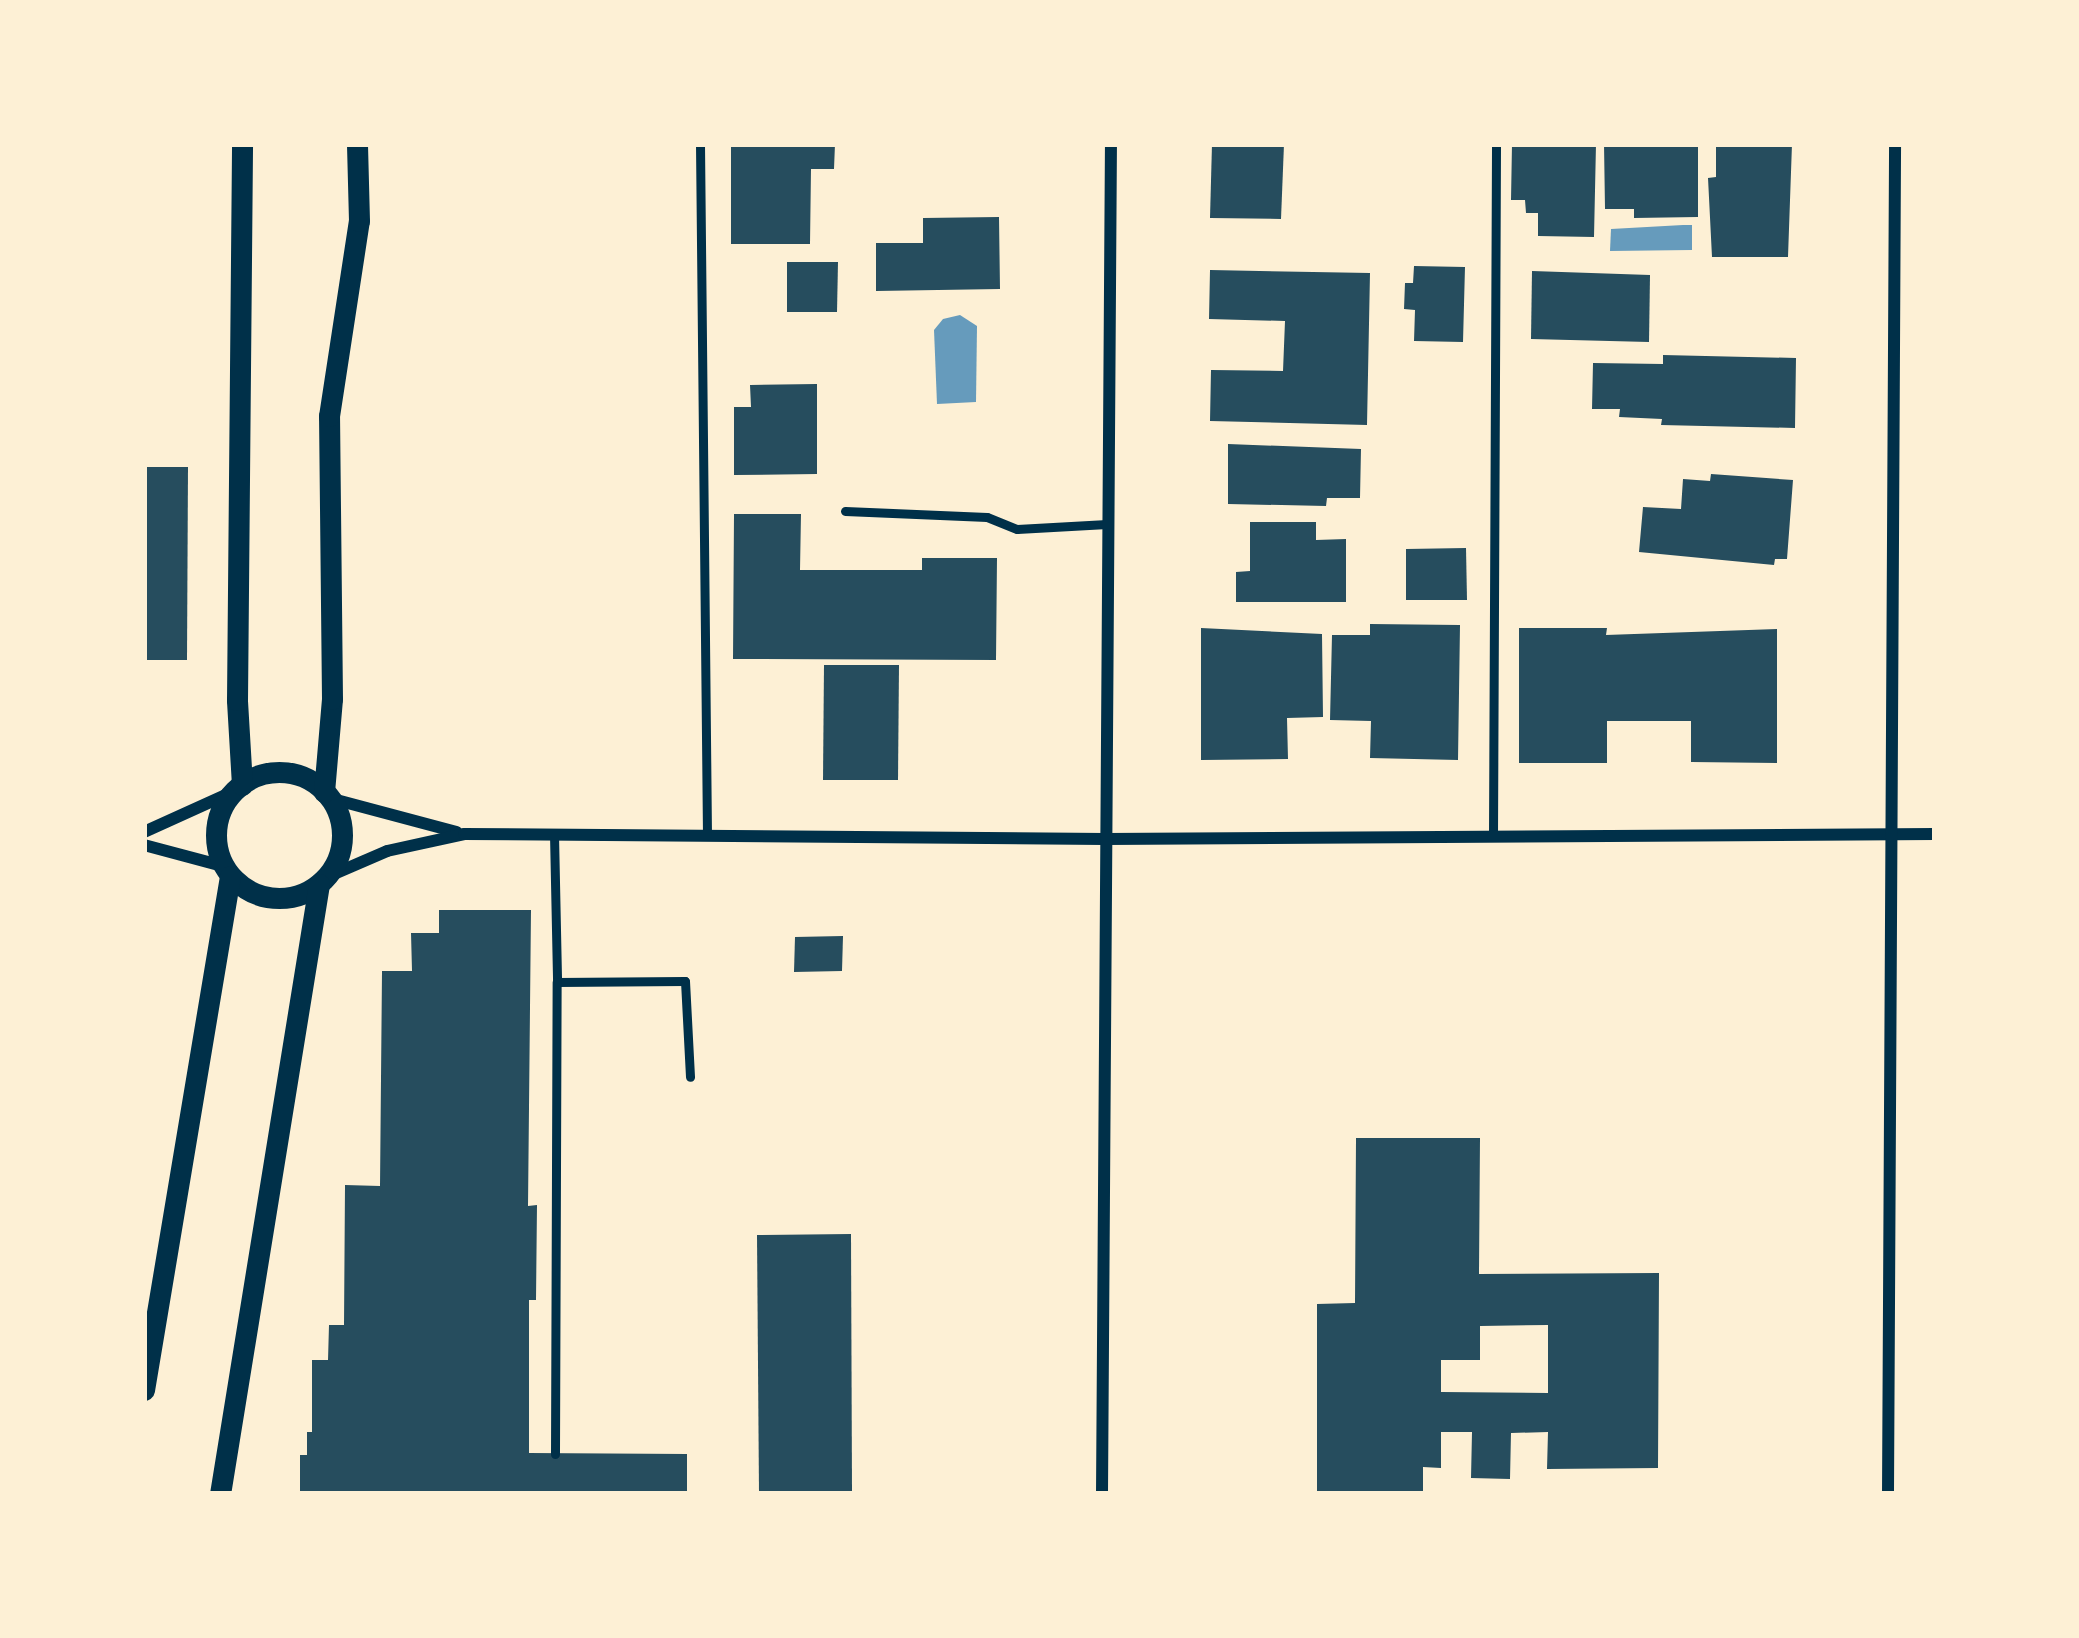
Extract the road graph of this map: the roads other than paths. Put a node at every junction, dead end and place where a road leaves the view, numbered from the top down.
1 (242, 144) edge
2 (357, 144) edge
3 (700, 144) edge
4 (1111, 144) edge
5 (1496, 144) edge
6 (1894, 144) edge
7 (845, 511) dead end
8 (1107, 524) junction
9 (237, 788) junction
10 (327, 795) junction
11 (144, 832) edge
12 (464, 834) junction
13 (554, 834) junction
14 (1890, 834) junction
15 (1935, 834) edge
16 (706, 836) junction
17 (1493, 836) junction
18 (1105, 839) junction
19 (144, 844) edge
20 (227, 872) junction
21 (322, 880) junction
22 (557, 982) junction
23 (690, 1077) dead end
24 (144, 1390) edge
25 (555, 1454) dead end
26 (220, 1494) edge
27 (1102, 1494) edge
28 (1888, 1494) edge

1 - 9 street
2 - 10 street
3 - 16 lane
4 - 8 street
5 - 17 lane
6 - 14 street
7 - 8 lane
8 - 18 street
9 - 10 street
9 - 11 street
9 - 20 street
10 - 12 street
10 - 21 street
12 - 13 street
12 - 21 street
13 - 16 street
13 - 22 lane
14 - 15 street
14 - 17 street
14 - 28 street
16 - 18 street
17 - 18 street
18 - 27 street
19 - 20 street
20 - 21 street
20 - 24 street
21 - 26 street
22 - 23 lane
22 - 25 lane

